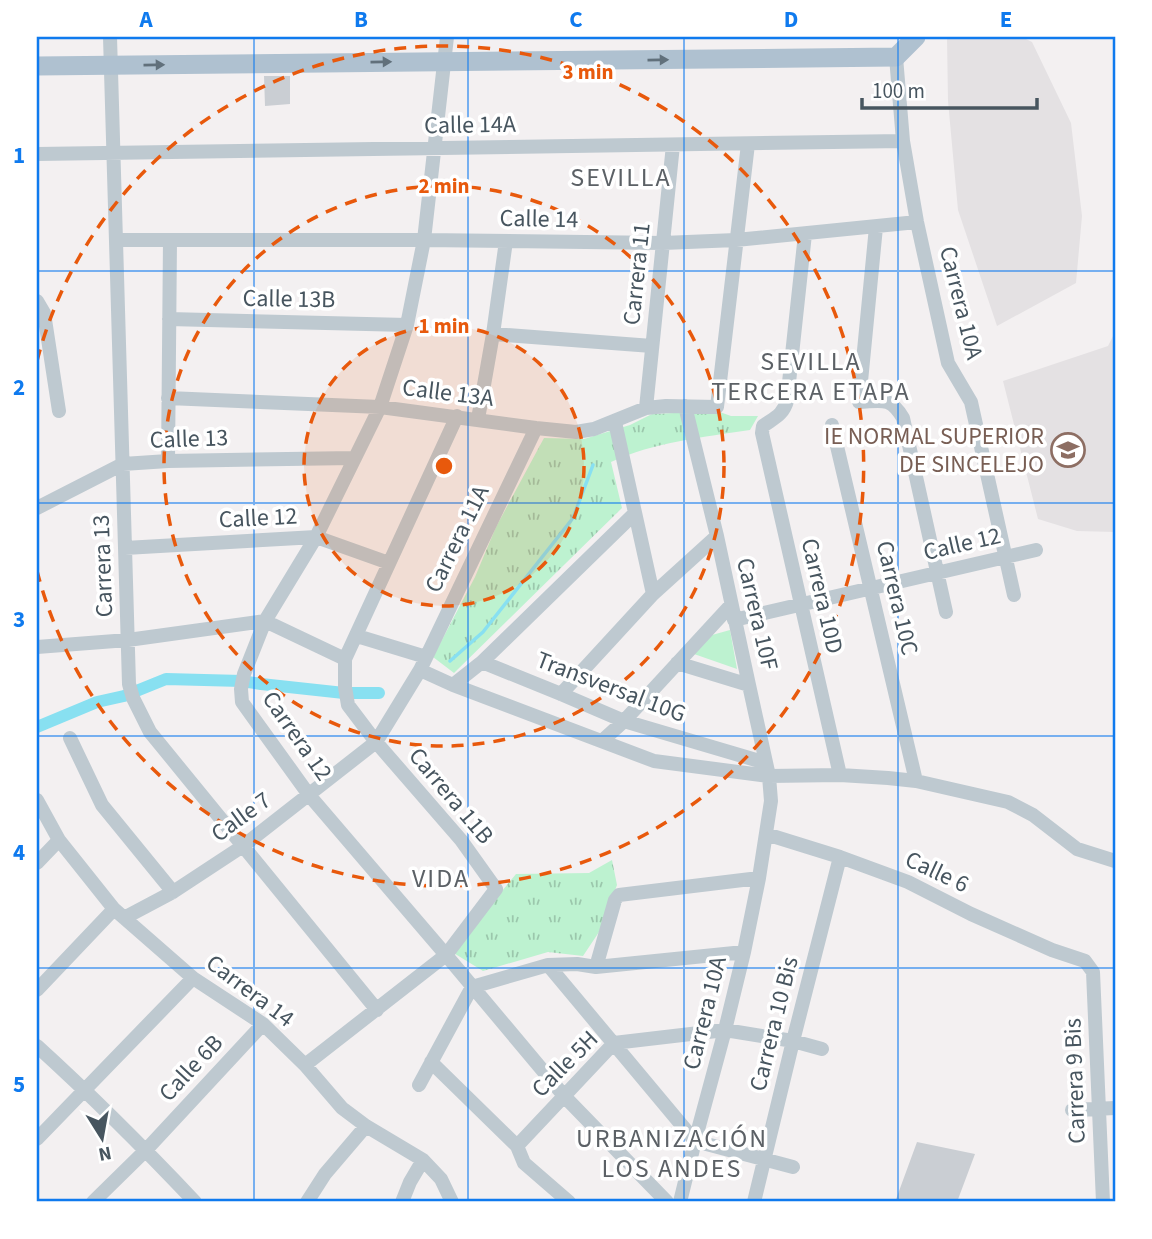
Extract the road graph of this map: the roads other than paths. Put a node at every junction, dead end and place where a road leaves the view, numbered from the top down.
1 (110, 37) edge
2 (447, 37) edge
3 (916, 37) edge
4 (896, 57) junction
5 (444, 62) junction
6 (111, 65) junction
7 (37, 66) edge
8 (903, 141) junction
9 (748, 144) junction
10 (673, 145) junction
11 (435, 148) junction
12 (113, 153) junction
13 (37, 154) edge
14 (918, 222) junction
15 (876, 227) junction
16 (805, 234) junction
17 (116, 240) junction
18 (170, 240) junction
19 (424, 240) junction
20 (736, 240) junction
21 (506, 241) junction
22 (663, 243) junction
23 (37, 301) edge
24 (169, 319) junction
25 (407, 325) junction
26 (493, 334) junction
27 (652, 346) junction
28 (168, 398) junction
29 (685, 406) junction
30 (380, 407) junction
31 (646, 408) junction
32 (59, 411) dead end
33 (457, 416) junction
34 (478, 419) junction
35 (615, 422) junction
36 (832, 425) dead end
37 (536, 428) junction
38 (354, 458) junction
39 (168, 461) junction
40 (123, 464) junction
41 (37, 508) edge
42 (634, 514) junction
43 (717, 536) junction
44 (316, 537) junction
45 (125, 548) junction
46 (1036, 550) dead end
47 (1006, 557) junction
48 (389, 563) junction
49 (937, 573) junction
50 (871, 589) junction
51 (653, 594) junction
52 (1014, 595) dead end
53 (732, 605) junction
54 (800, 605) junction
55 (946, 611) dead end
56 (734, 620) junction
57 (265, 621) junction
58 (357, 636) junction
59 (128, 640) junction
60 (37, 647) edge
61 (345, 659) junction
62 (482, 662) junction
63 (423, 663) junction
64 (677, 663) junction
65 (453, 685) junction
66 (750, 685) junction
67 (561, 694) junction
68 (624, 721) junction
69 (70, 738) dead end
70 (602, 741) junction
71 (376, 742) junction
72 (767, 769) junction
73 (840, 775) junction
74 (916, 781) junction
75 (309, 795) junction
76 (37, 800) edge
77 (765, 834) junction
78 (60, 840) junction
79 (243, 846) junction
80 (841, 857) junction
81 (1115, 861) edge
82 (37, 863) edge
83 (759, 878) junction
84 (173, 892) junction
85 (119, 913) junction
86 (744, 952) junction
87 (446, 955) junction
88 (1085, 961) joint
89 (548, 965) junction
90 (596, 967) junction
91 (193, 978) junction
92 (472, 987) junction
93 (37, 990) edge
94 (377, 1010) junction
95 (263, 1024) junction
96 (725, 1030) junction
97 (793, 1041) junction
98 (614, 1043) junction
99 (37, 1046) edge
100 (822, 1049) dead end
101 (431, 1062) junction
102 (305, 1065) junction
103 (419, 1085) dead end
104 (85, 1090) junction
105 (565, 1097) junction
106 (1115, 1108) edge
107 (1099, 1109) junction
108 (1072, 1110) dead end
109 (366, 1126) junction
110 (37, 1139) edge
111 (695, 1141) junction
112 (517, 1146) junction
113 (146, 1150) junction
114 (764, 1159) junction
115 (423, 1160) junction
116 (793, 1167) dead end
117 (93, 1202) edge
118 (195, 1202) edge
119 (307, 1202) edge
120 (402, 1202) edge
121 (452, 1202) edge
122 (569, 1202) edge
123 (667, 1202) edge
124 (680, 1202) edge
125 (754, 1202) edge
126 (1103, 1202) edge

1 - 6 street, Carrera 13
2 - 5 street, Carrera 12
3 - 4 main road
5 -> 4 main road
4 - 8 street, Carrera 10A
6 -> 5 main road
5 - 11 street, Carrera 12
6 - 7 main road
6 - 12 street, Carrera 13
8 - 9 street, Calle 14A
8 - 14 street, Carrera 10A
9 - 10 street, Calle 14A
9 - 20 street
10 - 11 street, Calle 14A
10 - 22 street, Carrera 11
11 - 12 street, Calle 14A
11 - 19 street, Carrera 12
12 - 13 street, Calle 14A
12 - 17 street, Carrera 13
14 - 15 street, Calle 14
14 - 47 street, Carrera 10A
15 - 16 street, Calle 14
15 - 49 street
16 - 20 street, Calle 14
16 - 54 street, Carrera 10D
17 - 18 street, Calle 14
17 - 40 street, Carrera 13
18 - 19 street, Calle 14
18 - 24 street
19 - 21 street, Calle 14
19 - 25 street, Carrera 12
20 - 22 street, Calle 14
20 - 29 street, Calle 13A
21 - 22 street, Calle 14
21 - 26 street
22 - 27 street, Carrera 11
23 - 32 street
24 - 25 street, Calle 13B
24 - 28 street
25 - 30 street, Carrera 12
26 - 27 street
26 - 34 street
27 - 31 street, Carrera 11
28 - 30 street, Calle 13A
28 - 39 street
29 - 31 street, Calle 13A
29 - 43 street, Carrera 10F
30 - 33 street, Calle 13A
30 - 38 street, Carrera 12
31 - 35 street, Calle 13A
33 - 34 street, Calle 13A
33 - 48 street, Carrera 11B
34 - 37 street, Calle 13A
35 - 37 street, Calle 13A
35 - 42 street
36 - 50 street, Carrera 10C
37 - 63 street, Carrera 11A
38 - 39 street, Calle 13
38 - 44 street, Carrera 12
39 - 40 street, Calle 13
40 - 41 street, Calle 13
40 - 45 street, Carrera 13
42 - 51 street
42 - 62 street
43 - 51 street
43 - 53 street, Carrera 10F
44 - 45 street, Calle 12
44 - 48 street, Calle 12
44 - 57 street, Carrera 12
45 - 59 street, Carrera 13
46 - 47 street, Calle 12
47 - 49 street, Calle 12
47 - 52 street, Carrera 10A
48 - 58 street, Carrera 11B
49 - 50 street, Calle 12
49 - 55 street
50 - 54 street, Calle 12
50 - 74 street, Carrera 10C
51 - 67 street
53 - 56 street, Carrera 10F
53 - 64 street
54 - 56 street, Calle 12
54 - 73 street, Carrera 10D
56 - 66 street, Carrera 10F
57 - 59 street
57 - 61 street
57 - 75 street, Carrera 12
58 - 61 street, Carrera 11B
58 - 63 street
59 - 60 street
59 - 79 street, Carrera 13
61 - 71 street, Carrera 11B
62 - 65 street
62 - 67 street, Transversal 10G
63 - 65 street
63 - 71 street, Carrera 11A
64 - 66 street
64 - 68 street
65 - 70 street
66 - 72 street, Carrera 10F
67 - 68 street, Transversal 10G
68 - 70 street
68 - 72 street, Transversal 10G
69 - 84 street
70 - 72 street
71 - 75 street, Calle 7
71 - 87 street, Carrera 11B
72 - 73 street
72 - 77 street, Carrera 10F
73 - 74 street
74 - 81 street
75 - 79 street, Calle 7
75 - 87 street, Carrera 12
76 - 78 street, Carrera 14
77 - 80 street, Calle 6
77 - 83 street, Carrera 10A
78 - 82 street
78 - 85 street, Carrera 14
79 - 84 street, Calle 7
79 - 94 street, Carrera 13
80 - 88 street, Calle 6
80 - 97 street, Carrera 10 Bis
83 - 86 street, Carrera 10A
83 - 90 street
84 - 85 street, Calle 7
85 - 91 street, Carrera 14
85 - 93 street, Calle 7
86 - 90 street
86 - 96 street, Carrera 10A
87 - 92 street, Carrera 12
87 - 94 street
88 - 107 street, Carrera 9 Bis
89 - 90 street
89 - 92 street
89 - 98 street
91 - 95 street, Carrera 14
91 - 104 street
92 - 101 street
92 - 105 street, Carrera 12
94 - 102 street
95 - 102 street, Carrera 14
95 - 113 street, Calle 6B
96 - 97 street, Calle 5H
96 - 98 street, Calle 5H
96 - 111 street, Carrera 10A
97 - 100 street, Calle 5H
97 - 114 street, Carrera 10 Bis
98 - 105 street, Calle 5H
98 - 111 street
99 - 104 street
101 - 103 street
101 - 112 street
102 - 109 street, Carrera 14
104 - 110 street
104 - 113 street
105 - 112 street, Calle 5H
105 - 123 street, Carrera 12
106 - 107 street
107 - 108 street
107 - 126 street, Carrera 9 Bis
109 - 115 street, Carrera 14
109 - 119 street
111 - 114 street
111 - 124 street, Carrera 10A
112 - 122 street
113 - 117 street, Calle 6B
113 - 118 street
114 - 116 street
114 - 125 street, Carrera 10 Bis
115 - 120 street
115 - 121 street, Carrera 14

